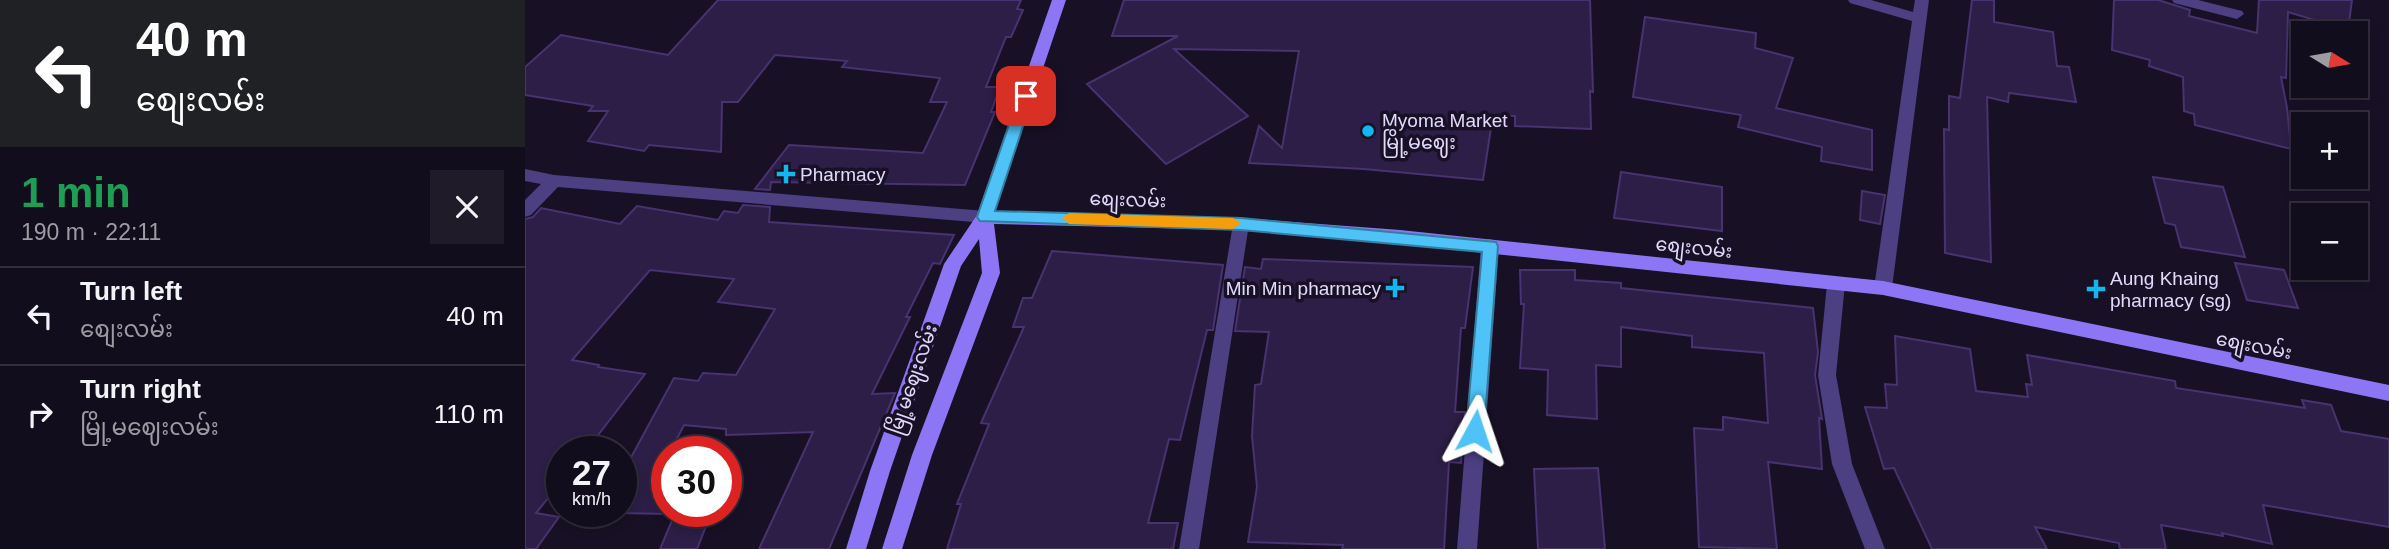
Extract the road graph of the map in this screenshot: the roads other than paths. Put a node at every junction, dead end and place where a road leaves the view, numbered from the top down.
1 (1059, 0) edge
2 (1856, 0) edge
3 (1923, 0) edge
4 (2179, 0) edge
5 (2237, 14) dead end
6 (1919, 18) junction
7 (525, 175) edge
8 (554, 181) junction
9 (525, 211) edge
10 (985, 217) junction
11 (1241, 224) junction
12 (1490, 246) junction
13 (1836, 284) junction
14 (1883, 288) junction
15 (2389, 393) edge
16 (856, 549) edge
17 (892, 549) edge
18 (1189, 549) edge
19 (1467, 549) edge
20 (1875, 549) edge

1 - 10 main road, မြို့မဈေးလမ်း
2 - 6 street
3 - 6 street
4 - 5 street
6 - 14 street
7 - 8 street
8 - 9 street
8 - 10 street
10 - 11 main road, စျေးလမ်း
10 - 16 main road, မြို့မဈေးလမ်း
10 - 17 main road, မြို့မဈေးလမ်း
11 - 12 main road, စျေးလမ်း
11 - 18 street
12 - 13 main road, စျေးလမ်း
12 - 19 street
13 - 14 main road, စျေးလမ်း
13 - 20 street
14 - 15 main road, စျေးလမ်း

